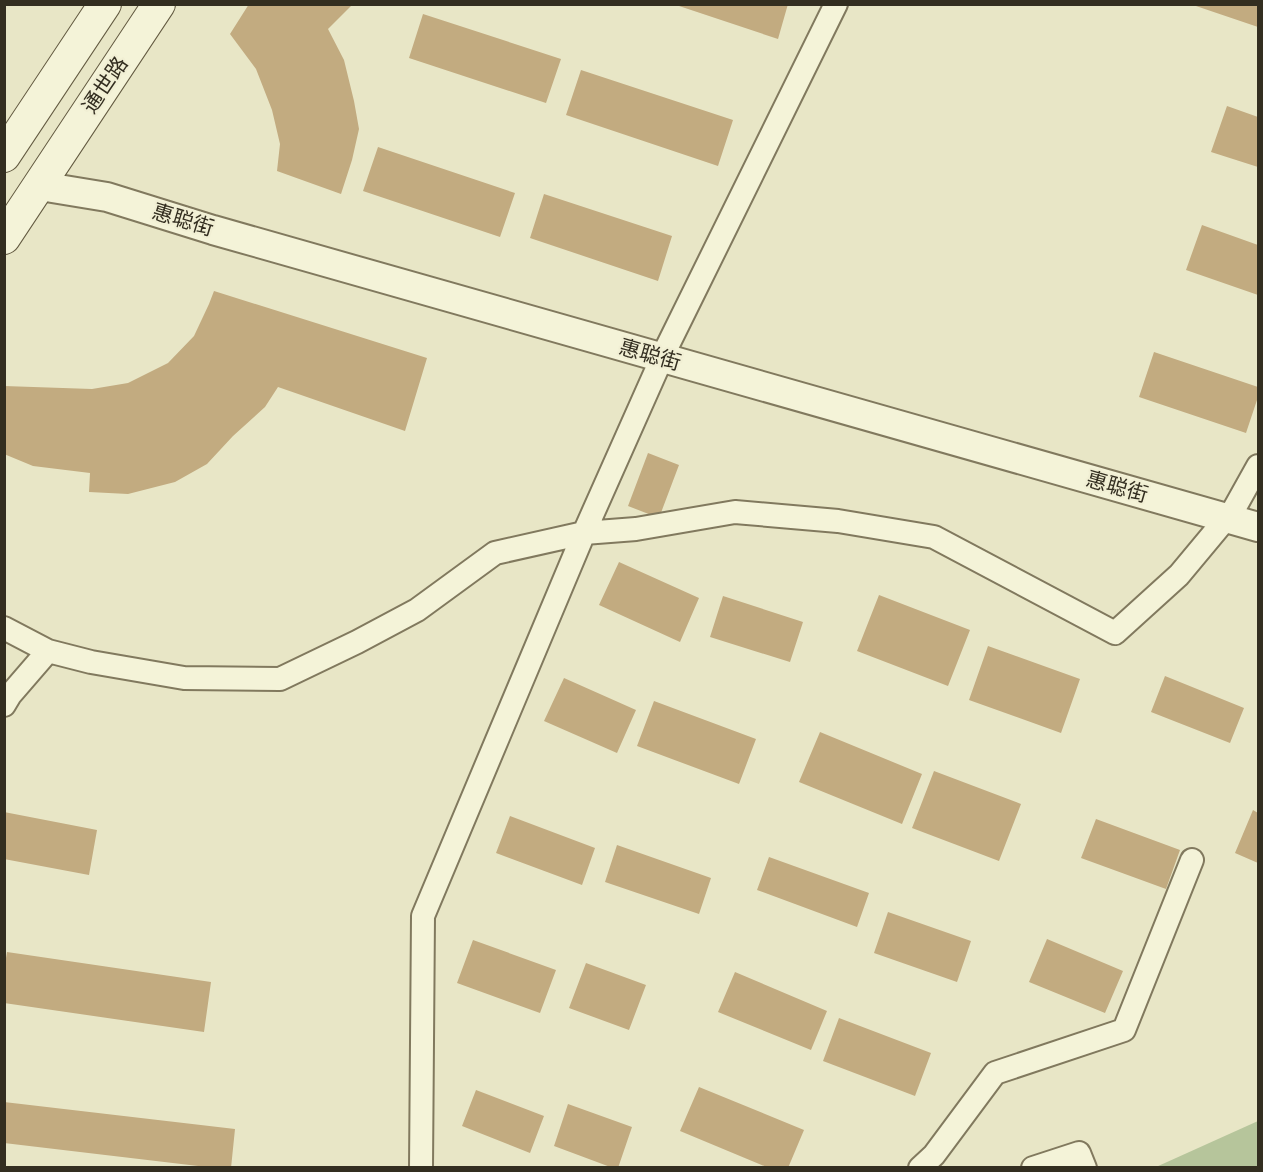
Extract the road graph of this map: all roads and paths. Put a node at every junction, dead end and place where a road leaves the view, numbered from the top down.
1 (105, 4) edge
2 (159, 4) edge
3 (836, 4) edge
4 (5, 157) edge
5 (46, 176) junction
6 (4, 238) edge
7 (664, 355) junction
8 (1258, 466) edge
9 (1240, 514) edge
10 (1258, 527) edge
11 (584, 533) junction
12 (4, 628) edge
13 (48, 651) junction
14 (4, 705) edge
15 (1192, 861) dead end
16 (421, 1167) edge
17 (920, 1167) edge
18 (1033, 1167) edge
19 (1085, 1167) edge

1 - 4 main road
2 - 5 main road, 通世路
3 - 7 street
4 - 5 main road
5 - 6 main road, 通世路
5 - 7 street, 惠聪街
7 - 9 street, 惠聪街
7 - 11 street
8 - 9 street
9 - 10 street, 惠聪街
9 - 11 street
11 - 13 street
11 - 16 street
12 - 13 street
13 - 14 street
15 - 17 street
18 - 19 street

